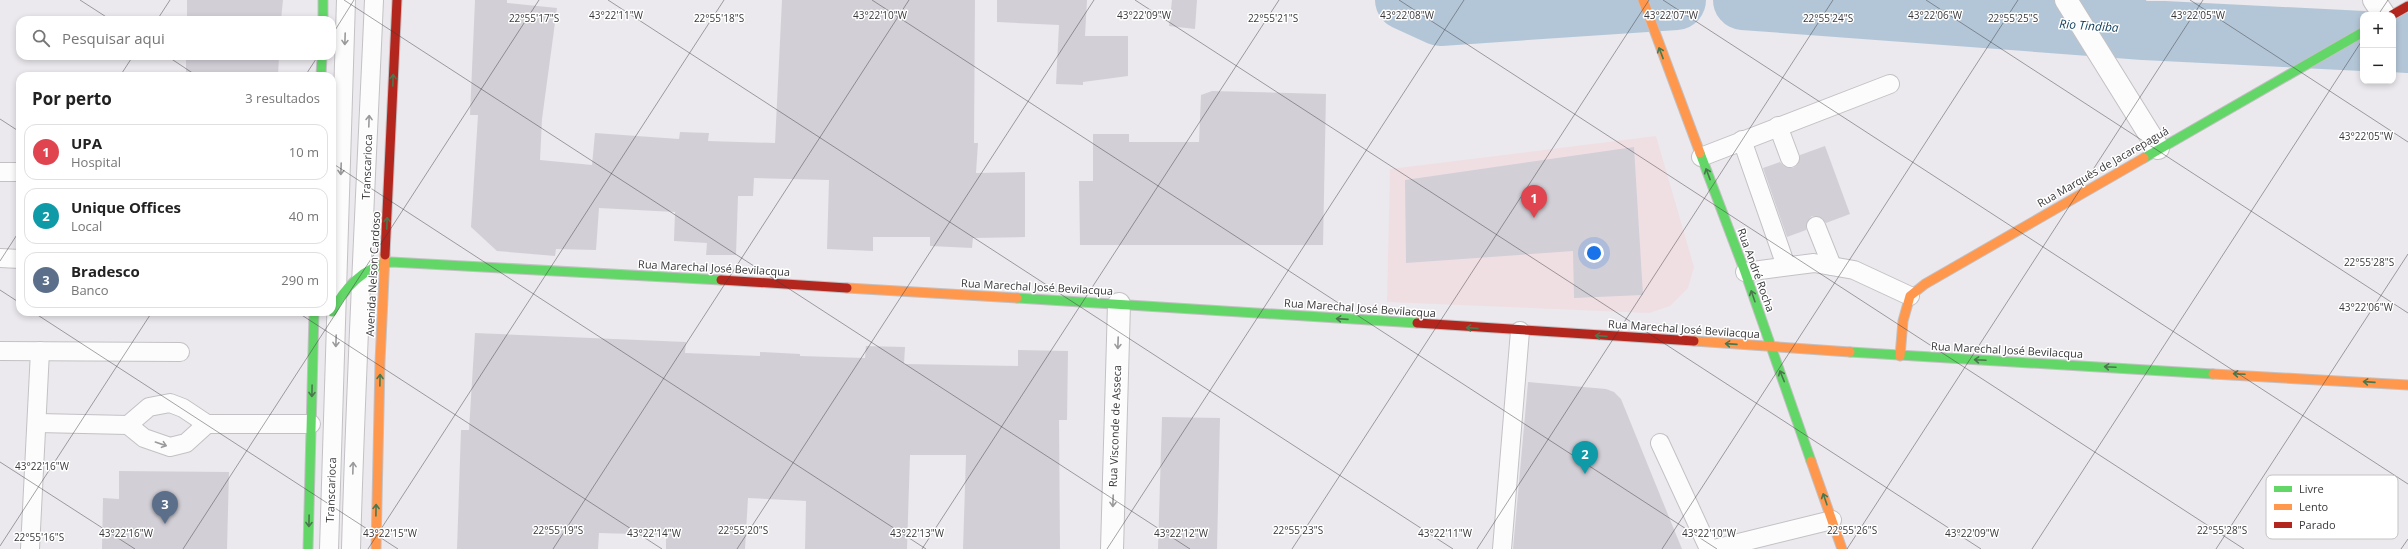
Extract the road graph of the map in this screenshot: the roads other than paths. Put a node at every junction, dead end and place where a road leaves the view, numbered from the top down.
1 (324, 0) edge
2 (346, 0) edge
3 (374, 0) edge
4 (397, 0) edge
5 (1643, 0) edge
6 (2066, 0) edge
7 (2374, 0) edge
8 (2408, 6) edge
9 (2382, 12) edge
10 (2396, 13) edge
11 (323, 16) edge
12 (2360, 34) edge
13 (322, 60) edge
14 (321, 72) edge
15 (1890, 84) dead end
16 (1778, 126) junction
17 (1742, 140) junction
18 (2158, 148) junction
19 (1701, 157) junction
20 (1790, 158) dead end
21 (0, 172) edge
22 (16, 172) edge
23 (1816, 226) dead end
24 (336, 257) edge
25 (0, 258) edge
26 (16, 259) edge
27 (386, 262) junction
28 (1786, 266) junction
29 (1832, 266) junction
30 (1745, 272) junction
31 (363, 275) junction
32 (1910, 296) junction
33 (1119, 304) junction
34 (336, 306) edge
35 (314, 316) edge
36 (330, 316) edge
37 (334, 316) edge
38 (1520, 331) junction
39 (1770, 346) junction
40 (0, 351) edge
41 (40, 351) junction
42 (180, 352) dead end
43 (312, 352) junction
44 (1900, 356) junction
45 (2408, 385) edge
46 (38, 423) junction
47 (207, 424) junction
48 (311, 424) junction
49 (128, 425) junction
50 (1660, 443) dead end
51 (1832, 520) junction
52 (30, 549) edge
53 (308, 549) edge
54 (329, 549) edge
55 (351, 549) edge
56 (376, 549) edge
57 (1112, 549) edge
58 (1502, 549) edge
59 (1709, 549) edge
60 (1714, 549) edge
61 (1842, 549) edge

1 - 11 street
2 -> 24 lane, Transcarioca
31 -> 3 lane, Transcarioca
27 -> 4 street, Avenida Nelson Cardoso
19 -> 5 street, Rua André Rocha
6 - 18 street
7 - 9 street
8 - 10 street
12 - 18 street, Rua Marquês de Jacarepaguá
13 - 14 street
15 - 16 lane
16 - 17 lane
16 - 20 lane
17 - 19 lane
17 - 28 lane
18 - 32 street, Rua Marquês de Jacarepaguá
30 -> 19 street, Rua André Rocha
21 - 22 lane
23 - 29 lane
25 - 26 lane
27 - 31 street, Rua Marechal José Bevilacqua
27 - 33 street, Rua Marechal José Bevilacqua
56 -> 27 street, Avenida Nelson Cardoso
28 - 29 lane
28 - 30 lane
29 - 32 lane
39 -> 30 street, Rua André Rocha
31 - 34 street, Rua Marechal José Bevilacqua
55 -> 31 lane, Transcarioca
32 - 44 street
38 -> 33 street, Rua Marechal José Bevilacqua
33 -> 57 street, Rua Visconde de Asseca
35 - 43 street
36 - 43 street, Rua Marechal José Bevilacqua
37 -> 54 lane, Transcarioca
39 -> 38 street, Rua Marechal José Bevilacqua
38 - 58 lane
39 - 44 street, Rua Marechal José Bevilacqua
51 -> 39 street, Rua André Rocha
40 - 41 lane
41 - 42 lane
41 - 46 lane
43 -> 48 street
45 -> 44 street, Rua Marechal José Bevilacqua
46 - 49 lane
46 - 52 lane
47 - 48 lane
47 - 49 lane
49 -> 47 lane
48 -> 53 street
50 - 59 lane
51 - 60 lane
51 - 61 street, Rua André Rocha

